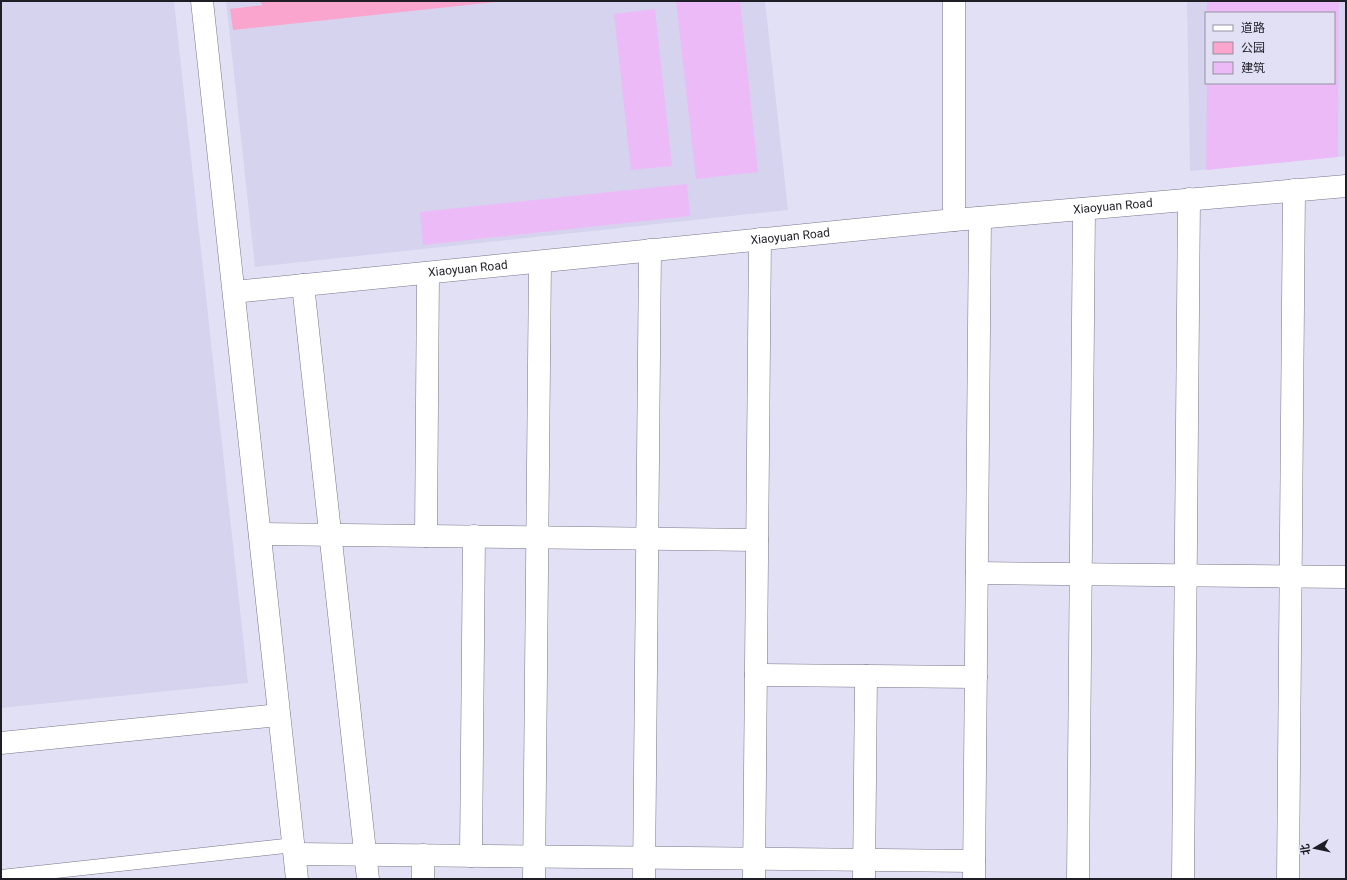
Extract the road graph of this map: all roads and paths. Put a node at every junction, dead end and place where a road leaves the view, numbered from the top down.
1 (202, 1) edge
2 (954, 1) edge
3 (1346, 186) edge
4 (1294, 190) junction
5 (1189, 199) junction
6 (1084, 209) junction
7 (980, 218) junction
8 (954, 220) junction
9 (760, 240) junction
10 (650, 250) junction
11 (540, 262) junction
12 (428, 273) junction
13 (303, 286) junction
14 (234, 292) junction
15 (260, 534) junction
16 (330, 535) junction
17 (426, 536) junction
18 (474, 536) junction
19 (537, 537) junction
20 (647, 538) junction
21 (757, 540) junction
22 (976, 573) junction
23 (1081, 574) junction
24 (1186, 576) junction
25 (1291, 577) junction
26 (1346, 577) edge
27 (756, 675) junction
28 (866, 676) junction
29 (976, 677) junction
30 (279, 715) junction
31 (1, 743) edge
32 (294, 849) junction
33 (366, 854) junction
34 (423, 855) junction
35 (471, 856) junction
36 (534, 856) junction
37 (644, 858) junction
38 (754, 869) edge
39 (864, 870) edge
40 (974, 870) edge
41 (1, 877) edge
42 (298, 879) edge
43 (368, 879) edge
44 (423, 879) edge
45 (534, 879) edge
46 (644, 879) edge
47 (1078, 879) edge
48 (1183, 879) edge
49 (1288, 879) edge

1 - 14 street
2 - 8 street
3 - 4 street, Xiaoyuan Road
4 - 5 street, Xiaoyuan Road
4 - 25 street
5 - 6 street, Xiaoyuan Road
5 - 24 street
6 - 7 street, Xiaoyuan Road
6 - 23 street
7 - 8 street, Xiaoyuan Road
7 - 22 street
8 - 9 street, Xiaoyuan Road
9 - 10 street, Xiaoyuan Road
9 - 21 street
10 - 11 street, Xiaoyuan Road
10 - 20 street
11 - 12 street, Xiaoyuan Road
11 - 19 street
12 - 13 street, Xiaoyuan Road
12 - 17 street
13 - 14 street, Xiaoyuan Road
13 - 16 street
14 - 15 street
15 - 16 street
15 - 30 street
16 - 17 street
16 - 33 street
17 - 18 street
18 - 19 street
18 - 35 street
19 - 20 street
19 - 36 street
20 - 21 street
20 - 37 street
21 - 27 street
22 - 23 street
22 - 29 street
23 - 24 street
23 - 47 street
24 - 25 street
24 - 48 street
25 - 26 street
25 - 49 street
27 - 28 street
27 - 38 street
28 - 29 street
28 - 39 street
29 - 40 street
30 - 31 street
30 - 32 street
32 - 33 street
32 - 41 lane
32 - 42 street
33 - 34 street
33 - 43 street
34 - 35 street
34 - 44 street
35 - 36 street
36 - 37 street
36 - 45 street
37 - 38 street
37 - 46 street
38 - 39 street
39 - 40 street

